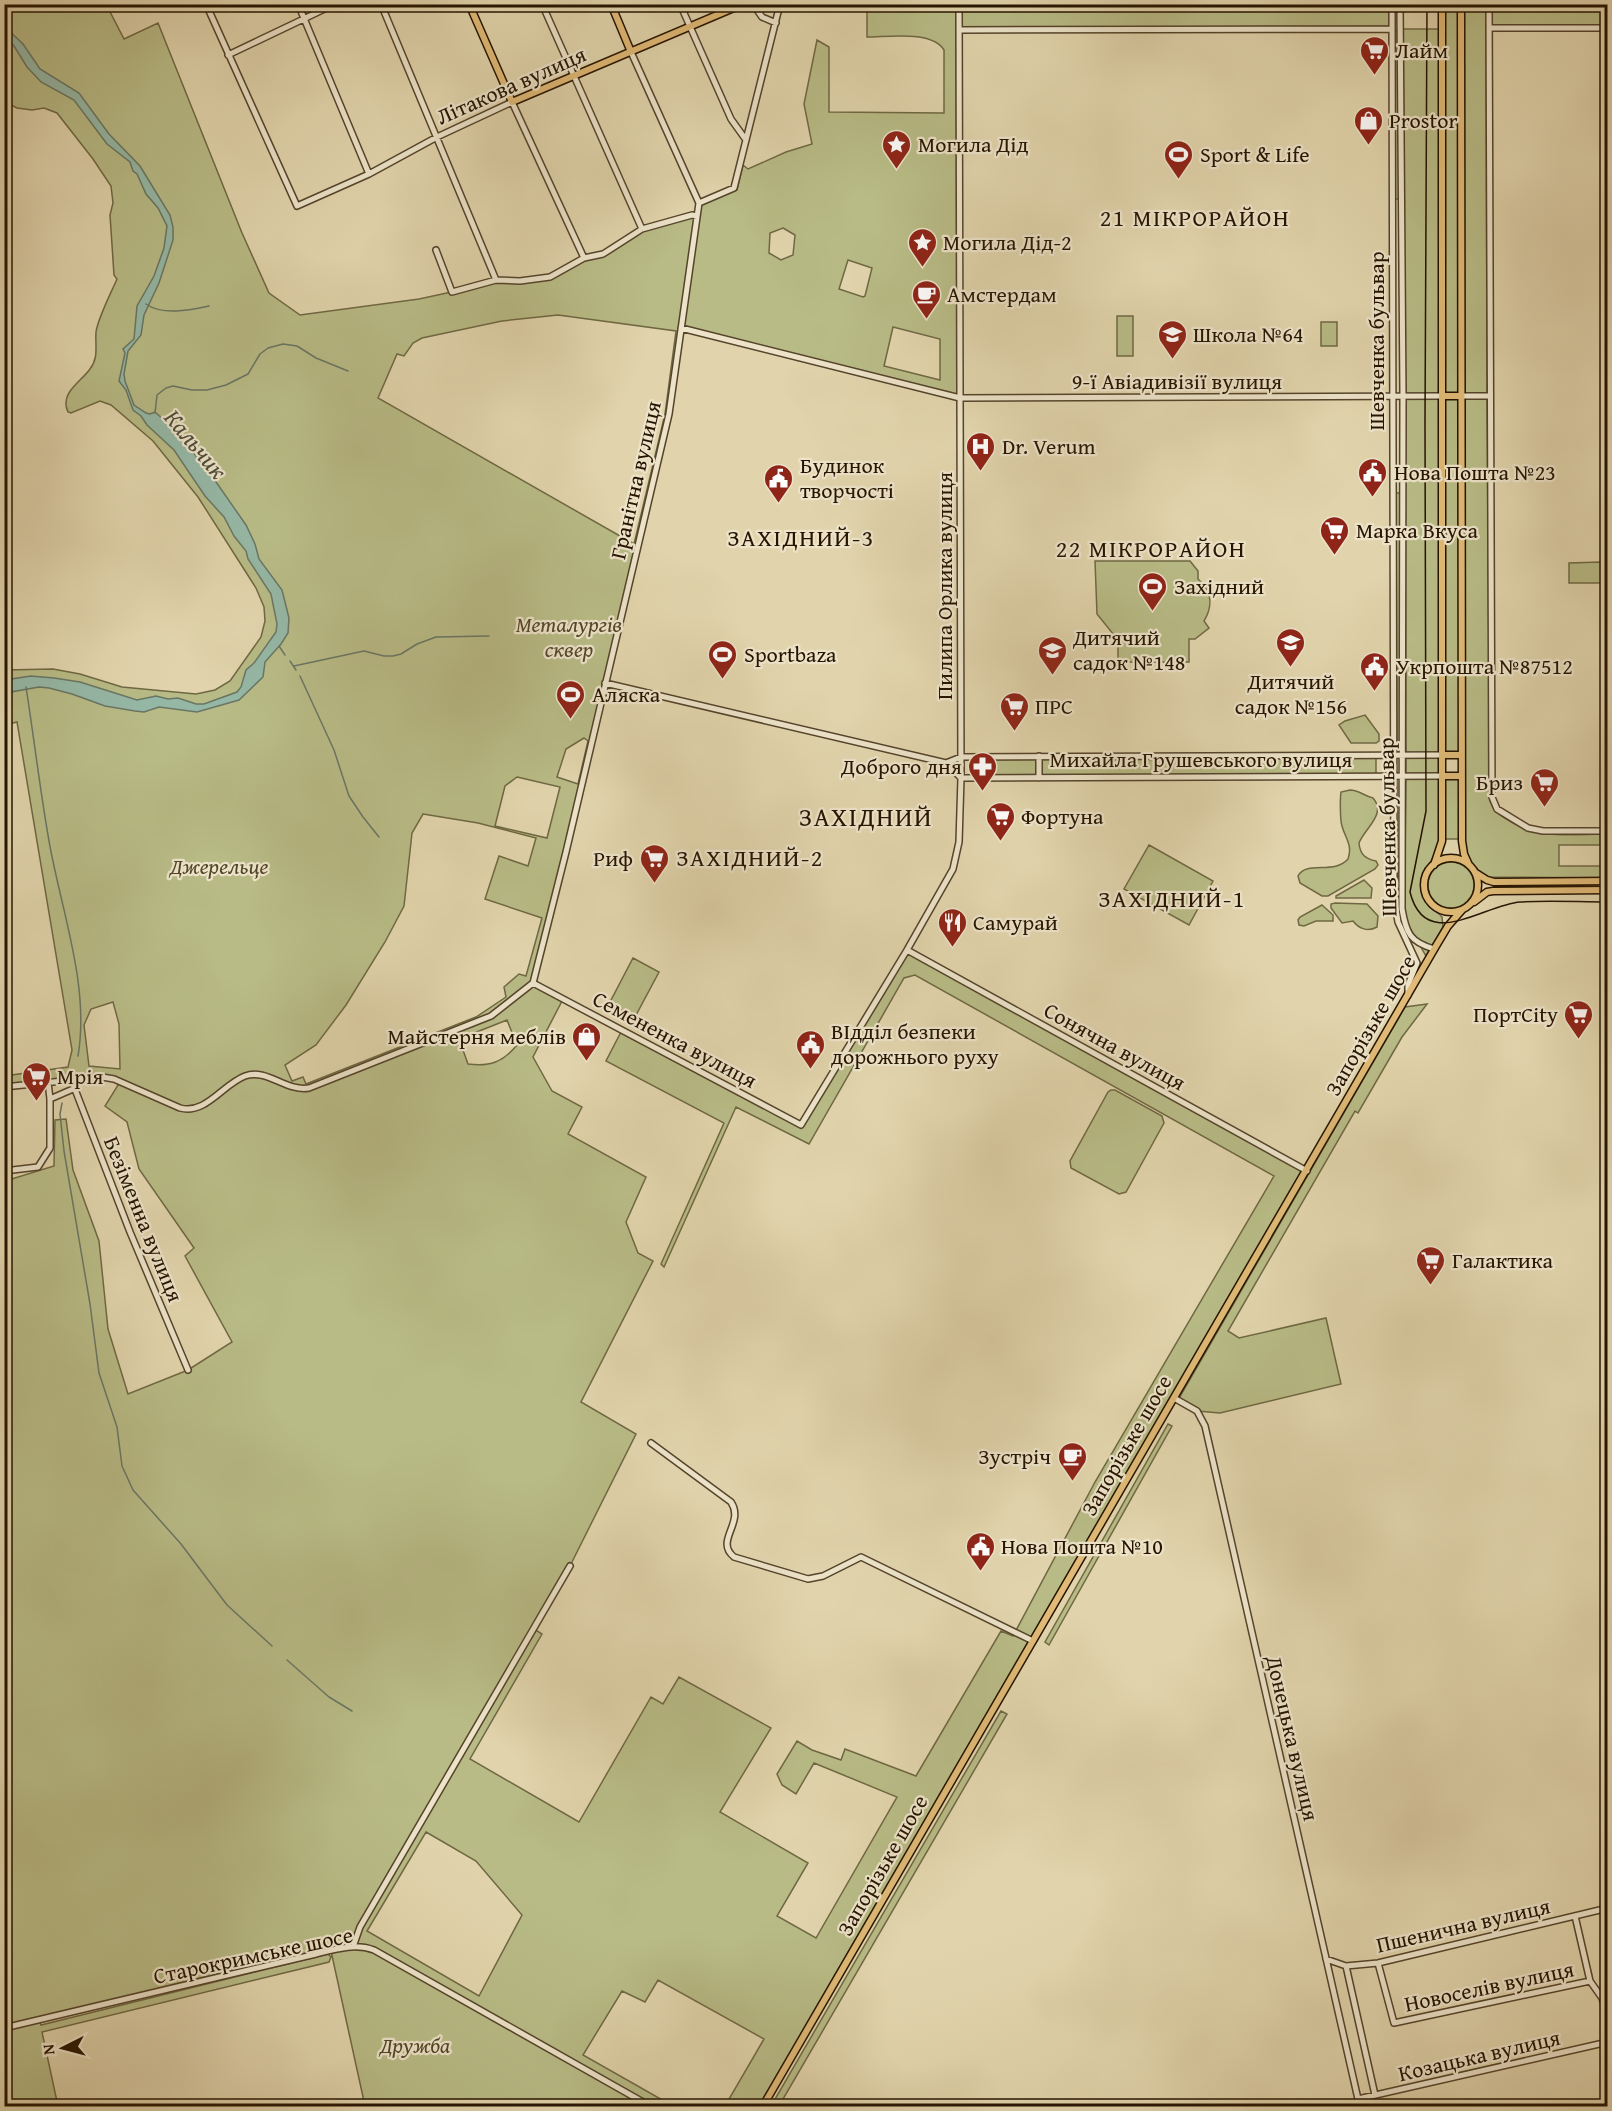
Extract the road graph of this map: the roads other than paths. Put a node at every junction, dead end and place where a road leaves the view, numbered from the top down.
1 (206, 4) edge
2 (298, 4) edge
3 (335, 4) edge
4 (381, 4) edge
5 (469, 4) edge
6 (542, 4) edge
7 (611, 4) edge
8 (680, 4) edge
9 (743, 4) edge
10 (753, 4) edge
11 (780, 4) edge
12 (959, 4) edge
13 (1392, 4) edge
14 (1400, 4) edge
15 (1442, 4) edge
16 (1461, 4) edge
17 (1489, 4) edge
18 (304, 19) junction
19 (776, 23) junction
20 (690, 27) junction
21 (1489, 28) junction
22 (1608, 28) edge
23 (1392, 29) junction
24 (1400, 29) junction
25 (959, 30) junction
26 (632, 52) junction
27 (228, 55) junction
28 (573, 76) junction
29 (512, 102) junction
30 (437, 137) junction
31 (746, 140) junction
32 (369, 174) junction
33 (699, 203) junction
34 (697, 216) junction
35 (642, 229) junction
36 (436, 250) dead end
37 (584, 258) junction
38 (496, 280) junction
39 (1394, 302) junction
40 (1402, 302) junction
41 (681, 328) junction
42 (1442, 396) junction
43 (1461, 396) junction
44 (1490, 396) junction
45 (1394, 397) junction
46 (1403, 397) junction
47 (960, 398) junction
48 (1394, 491) junction
49 (1403, 491) junction
50 (605, 683) junction
51 (1395, 755) junction
52 (1403, 755) junction
53 (1442, 755) junction
54 (1461, 755) junction
55 (1039, 756) junction
56 (961, 757) junction
57 (946, 763) junction
58 (1395, 776) junction
59 (1403, 776) junction
60 (1442, 776) junction
61 (1461, 776) junction
62 (961, 778) junction
63 (1039, 778) junction
64 (1608, 831) edge
65 (1434, 865) junction
66 (1469, 865) junction
67 (1474, 872) junction
68 (1608, 881) edge
69 (1608, 890) edge
70 (1465, 908) junction
71 (1439, 910) junction
72 (1448, 926) junction
73 (1434, 949) junction
74 (907, 950) junction
75 (533, 983) junction
76 (1408, 994) junction
77 (71, 1079) junction
78 (48, 1082) junction
79 (4, 1087) edge
80 (73, 1089) junction
81 (50, 1099) junction
82 (801, 1125) joint
83 (4, 1171) edge
84 (1306, 1171) junction
85 (188, 1370) dead end
86 (1174, 1398) junction
87 (651, 1443) dead end
88 (570, 1566) dead end
89 (1033, 1641) junction
90 (1608, 1908) edge
91 (1575, 1916) junction
92 (353, 1947) junction
93 (1326, 1959) junction
94 (1378, 1963) junction
95 (1346, 1966) junction
96 (1590, 1981) junction
97 (1608, 2019) edge
98 (4, 2028) edge
99 (1608, 2042) edge
100 (1375, 2095) junction
101 (1358, 2099) joint
102 (650, 2106) edge
103 (763, 2106) edge

1 - 27 street
2 - 18 street
3 - 18 street
4 - 30 street
5 - 29 main road
6 - 28 street
7 - 26 main road
8 - 20 street
9 - 20 main road, Літакова вулиця
10 - 19 street
11 - 19 street
12 - 25 street, Пилипа Орлика вулиця
13 - 23 street, Шевченка бульвар
14 - 24 street, Шевченка бульвар
15 - 42 main road, Шевченка бульвар
16 - 43 main road
17 - 21 street
18 - 27 street
18 - 32 street
19 - 31 street
20 - 26 main road, Літакова вулиця
20 - 31 street
21 - 22 street
21 - 44 street
23 - 24 street
23 - 25 street
23 - 39 street, Шевченка бульвар
24 - 40 street, Шевченка бульвар
25 - 47 street, Пилипа Орлика вулиця
26 - 28 main road, Літакова вулиця
26 - 33 street
27 - 32 street, Літакова вулиця
28 - 29 main road, Літакова вулиця
28 - 35 street
29 - 30 street, Літакова вулиця
29 - 37 street
30 - 32 street, Літакова вулиця
30 - 38 street
31 - 33 street
33 - 34 street, Гранітна вулиця
34 - 35 street
34 - 41 street, Гранітна вулиця
35 - 37 street
36 - 38 street
37 - 38 street
39 - 40 street
39 - 45 street, Шевченка бульвар
40 - 46 street, Шевченка бульвар
41 - 47 street, 9-ї Авіадивізії вулиця
41 - 50 street, Гранітна вулиця
42 - 43 main road
42 - 46 street, 9-ї Авіадивізії вулиця
42 - 53 main road, Шевченка бульвар
43 - 44 street
43 - 54 main road
44 - 64 street
45 - 46 street, 9-ї Авіадивізії вулиця
45 - 47 street, 9-ї Авіадивізії вулиця
45 - 48 street, Шевченка бульвар
46 - 49 street, Шевченка бульвар
47 - 56 street, Пилипа Орлика вулиця
48 - 49 street
48 - 51 street, Шевченка бульвар
49 - 52 street, Шевченка бульвар
50 - 57 street
50 - 75 street, Гранітна вулиця
51 - 52 street, Михайла Грушевського вулиця
51 - 55 street, Михайла Грушевського вулиця
51 - 58 street, Шевченка бульвар
52 - 53 street, Михайла Грушевського вулиця
52 - 59 street, Шевченка бульвар
53 - 54 main road, Михайла Грушевського вулиця
53 - 60 main road, Шевченка бульвар
54 - 61 main road
55 - 56 street, Михайла Грушевського вулиця
55 - 63 street
56 - 57 street, Михайла Грушевського вулиця
56 - 62 street, Пилипа Орлика вулиця
57 - 62 street
58 - 59 street, Михайла Грушевського вулиця
58 - 63 street, Михайла Грушевського вулиця
58 - 76 street, Шевченка бульвар
59 - 60 street, Михайла Грушевського вулиця
59 - 73 street, Шевченка бульвар
60 - 61 main road, Михайла Грушевського вулиця
60 - 65 main road, Шевченка бульвар
61 - 66 main road
62 - 63 street, Михайла Грушевського вулиця
62 - 74 street, Пилипа Орлика вулиця
65 - 66 main road
65 - 71 main road
66 - 67 main road
67 - 68 main road
67 - 70 main road
69 - 70 main road
70 - 71 main road
70 - 72 main road, Запорізьке шосе
71 - 72 main road
72 - 73 main road, Запорізьке шосе
73 - 76 main road, Запорізьке шосе
74 - 82 street, Пилипа Орлика вулиця
74 - 84 street, Сонячна вулиця
75 - 77 street
75 - 82 street, Семененка вулиця
76 - 84 main road, Запорізьке шосе
77 - 78 street
77 - 80 street, Безіменна вулиця
78 - 79 street
78 - 81 street
80 - 81 street
80 - 85 street, Безіменна вулиця
81 - 83 street
84 - 86 main road, Запорізьке шосе
86 - 89 main road, Запорізьке шосе
86 - 93 street, Донецька вулиця
87 - 89 street
88 - 92 street
89 - 103 main road, Запорізьке шосе
90 - 91 street, Пшенична вулиця
91 - 94 street, Пшенична вулиця
91 - 96 street
92 - 98 street, Старокримське шосе
92 - 102 street, Старокримське шосе
93 - 95 street, Пшенична вулиця
93 - 101 street, Донецька вулиця
94 - 95 street, Пшенична вулиця
94 - 96 street, Новоселів вулиця
95 - 100 street
96 - 97 street
99 - 100 street, Козацька вулиця
100 - 101 street, Козацька вулиця

